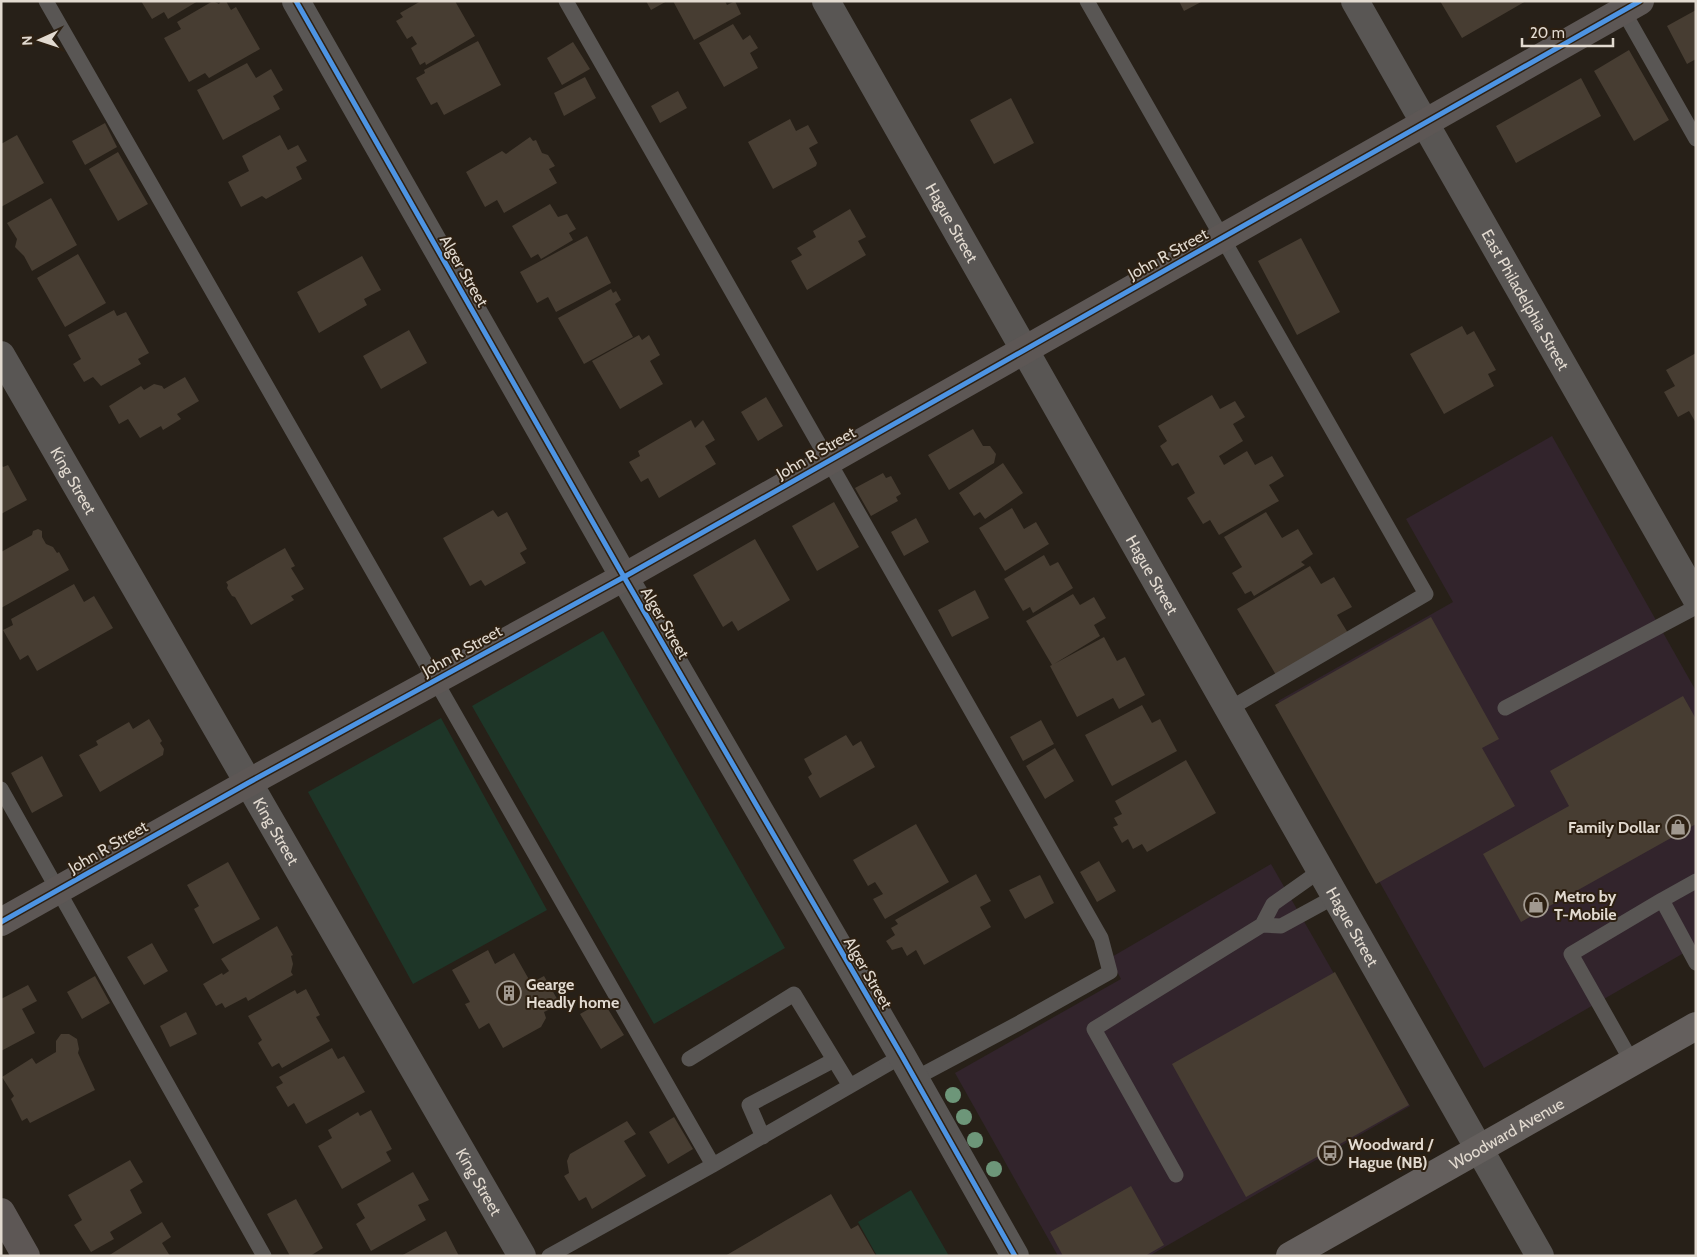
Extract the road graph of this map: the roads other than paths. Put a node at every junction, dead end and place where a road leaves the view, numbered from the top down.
1 (46, 1) edge
2 (296, 1) edge
3 (566, 1) edge
4 (826, 1) edge
5 (1088, 1) edge
6 (1355, 1) edge
7 (1627, 4) edge
8 (1425, 123) junction
9 (1696, 139) edge
10 (1223, 237) junction
11 (1024, 349) junction
12 (1, 355) edge
13 (828, 460) junction
14 (624, 577) junction
15 (1696, 598) edge
16 (1696, 607) edge
17 (436, 680) junction
18 (1505, 708) dead end
19 (1229, 709) junction
20 (248, 782) junction
21 (1, 789) edge
22 (1321, 870) junction
23 (1696, 881) edge
24 (59, 889) junction
25 (1336, 896) junction
26 (1662, 900) junction
27 (1, 922) edge
28 (1262, 925) junction
29 (1696, 963) edge
30 (1696, 1026) edge
31 (689, 1059) dead end
32 (834, 1060) junction
33 (1632, 1062) junction
34 (908, 1067) junction
35 (850, 1086) junction
36 (763, 1137) junction
37 (1480, 1148) junction
38 (713, 1165) junction
39 (1176, 1175) dead end
40 (1, 1212) edge
41 (26, 1256) edge
42 (264, 1256) edge
43 (522, 1256) edge
44 (549, 1256) edge
45 (1015, 1256) edge
46 (1290, 1256) edge
47 (1540, 1256) edge

1 - 17 lane
2 - 14 street, Alger Street
3 - 13 lane
4 - 11 street, Hague Street
5 - 10 lane
6 - 8 street, East Philadelphia Street
7 - 8 street, John R Street
7 - 9 lane
8 - 10 street, John R Street
8 - 15 street, East Philadelphia Street
10 - 11 street, John R Street
10 - 19 lane
11 - 13 street, John R Street
11 - 19 street, Hague Street
12 - 20 street, King Street
13 - 14 street, John R Street
13 - 34 lane
14 - 17 street, John R Street
14 - 34 street, Alger Street
16 - 18 lane
17 - 20 street, John R Street
17 - 38 lane
19 - 22 street, Hague Street
20 - 24 street, John R Street
20 - 43 street, King Street
21 - 24 lane
22 - 25 street, Hague Street
22 - 28 lane
23 - 26 lane
24 - 27 street, John R Street
24 - 42 lane
25 - 28 lane
25 - 37 street, Hague Street
26 - 29 lane
26 - 33 lane
28 - 39 lane
30 - 33 main road, Woodward Avenue
31 - 32 lane
32 - 35 lane
32 - 36 lane
33 - 37 main road, Woodward Avenue
34 - 35 lane
34 - 45 street, Alger Street
35 - 36 lane
36 - 38 lane
37 - 46 main road, Woodward Avenue
37 - 47 street, Hague Street
38 - 44 lane
40 - 41 street

